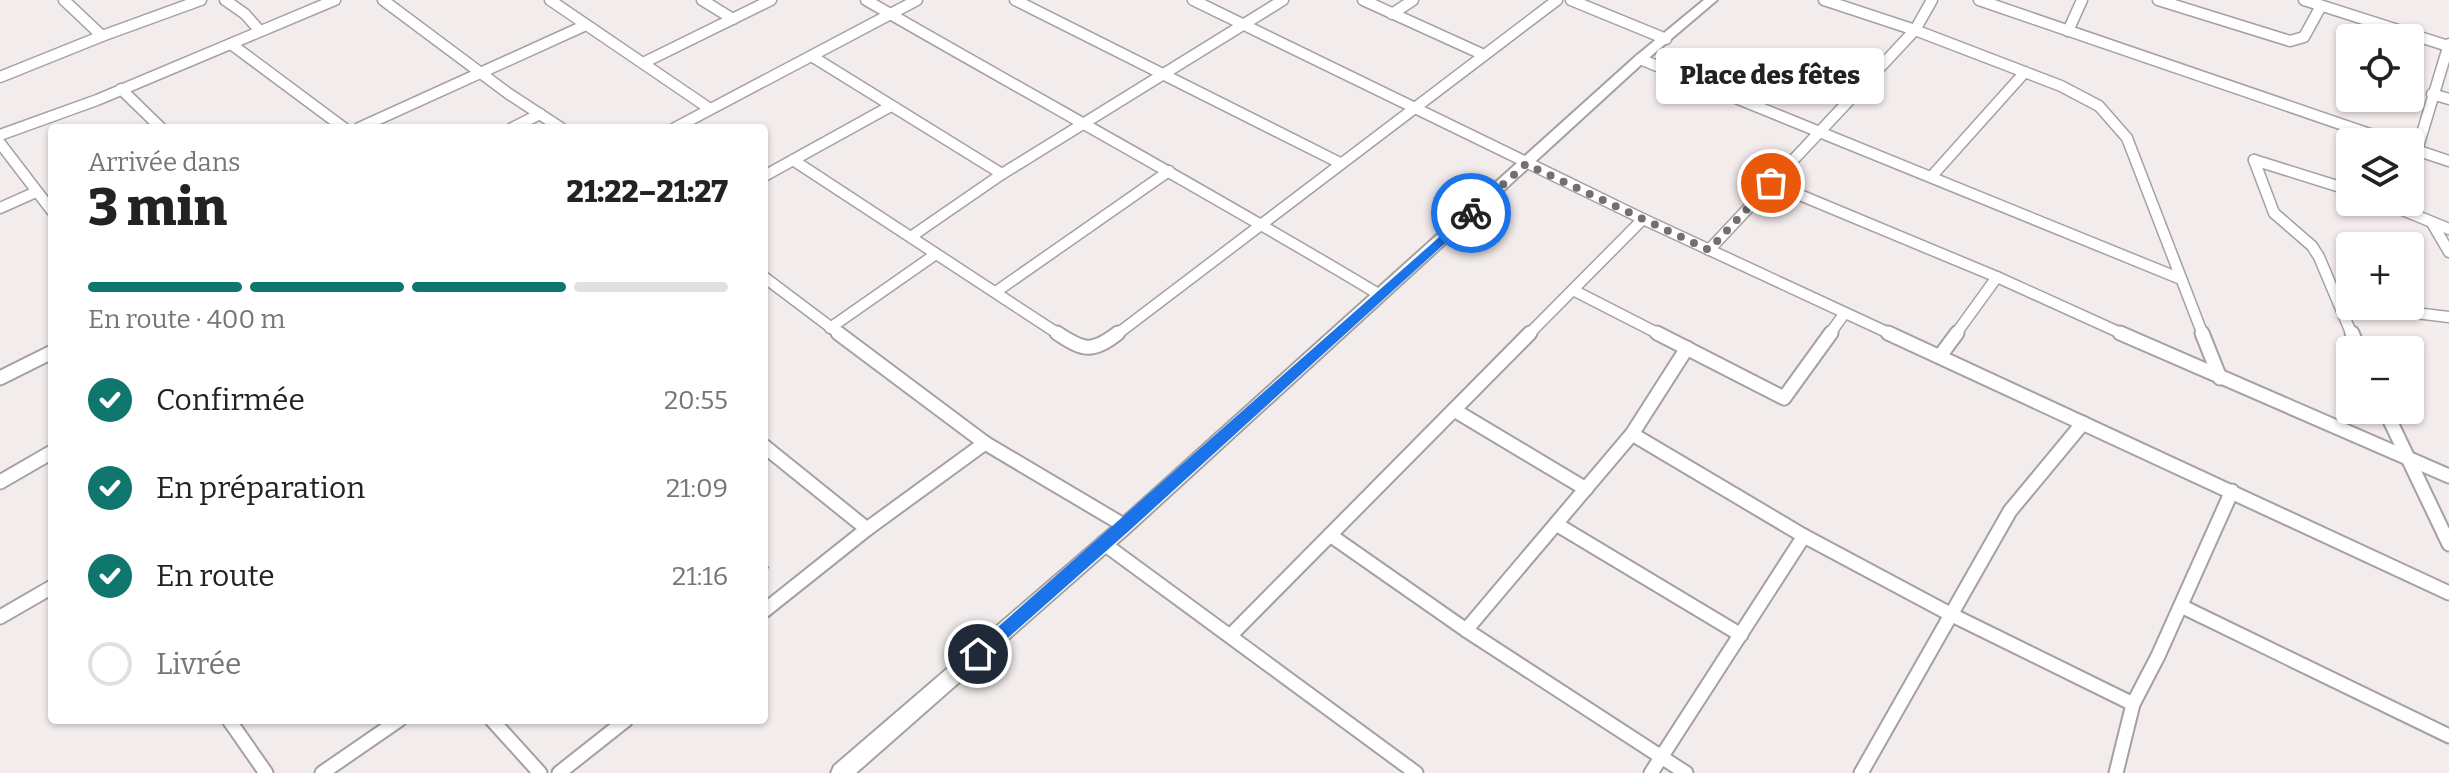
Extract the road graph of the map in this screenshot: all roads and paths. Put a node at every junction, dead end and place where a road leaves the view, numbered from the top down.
1 (64, 0) edge
2 (201, 0) edge
3 (225, 0) edge
4 (335, 0) edge
5 (383, 0) edge
6 (550, 0) edge
7 (702, 0) edge
8 (771, 0) edge
9 (866, 0) edge
10 (917, 0) edge
11 (1015, 0) edge
12 (1193, 0) edge
13 (1283, 0) edge
14 (1363, 0) edge
15 (1413, 0) edge
16 (1557, 0) edge
17 (1571, 0) edge
18 (1711, 0) edge
19 (1824, 0) edge
20 (1932, 0) edge
21 (1979, 0) edge
22 (2082, 0) edge
23 (2158, 0) edge
24 (2304, 0) edge
25 (2321, 6) junction
26 (890, 14) junction
27 (1392, 14) junction
28 (733, 19) junction
29 (1243, 23) junction
30 (586, 25) junction
31 (1915, 30) junction
32 (260, 31) junction
33 (2068, 31) junction
34 (102, 36) junction
35 (1666, 39) junction
36 (231, 44) junction
37 (2448, 45) edge
38 (1484, 55) junction
39 (813, 57) junction
40 (1640, 59) junction
41 (645, 62) junction
42 (481, 70) junction
43 (2025, 72) junction
44 (1160, 74) junction
45 (0, 77) edge
46 (121, 89) junction
47 (2432, 94) junction
48 (2449, 99) edge
49 (889, 107) junction
50 (1414, 108) junction
51 (710, 109) junction
52 (540, 114) junction
53 (157, 124) edge
54 (339, 124) edge
55 (372, 124) edge
56 (520, 124) edge
57 (555, 124) edge
58 (682, 124) edge
59 (1081, 125) junction
60 (2352, 128) edge
61 (2421, 128) edge
62 (1819, 132) junction
63 (0, 135) edge
64 (0, 143) edge
65 (2424, 152) edge
66 (793, 160) junction
67 (2449, 161) edge
68 (1340, 163) junction
69 (1526, 164) junction
70 (1169, 171) junction
71 (768, 174) edge
72 (1002, 174) junction
73 (1931, 177) junction
74 (1771, 183) junction
75 (2336, 186) edge
76 (36, 192) junction
77 (48, 206) edge
78 (0, 208) edge
79 (2416, 216) edge
80 (1643, 219) junction
81 (1261, 223) junction
82 (2432, 223) junction
83 (2449, 229) edge
84 (912, 236) junction
85 (1709, 250) junction
86 (2449, 252) edge
87 (936, 254) junction
88 (1997, 277) junction
89 (2181, 279) junction
90 (768, 280) edge
91 (2336, 289) edge
92 (1573, 290) junction
93 (997, 291) junction
94 (1380, 295) junction
95 (1844, 314) junction
96 (2424, 314) edge
97 (2449, 317) edge
98 (830, 328) junction
99 (1687, 348) junction
100 (48, 354) edge
101 (1940, 356) junction
102 (0, 378) edge
103 (2220, 378) junction
104 (1454, 410) junction
105 (2083, 423) junction
106 (2391, 424) edge
107 (1632, 434) junction
108 (985, 443) junction
109 (48, 454) edge
110 (768, 454) edge
111 (2406, 459) junction
112 (2449, 476) edge
113 (0, 482) edge
114 (1586, 489) junction
115 (2232, 491) junction
116 (1556, 524) junction
117 (1125, 526) junction
118 (867, 529) junction
119 (1330, 535) junction
120 (1804, 536) junction
121 (1103, 543) junction
122 (2449, 544) edge
123 (48, 589) edge
124 (2449, 593) edge
125 (2181, 606) junction
126 (768, 608) edge
127 (1950, 614) junction
128 (0, 617) edge
129 (1466, 630) junction
130 (1231, 635) junction
131 (1741, 635) junction
132 (2133, 704) junction
133 (232, 724) edge
134 (393, 724) edge
135 (496, 724) edge
136 (621, 724) edge
137 (2449, 736) edge
138 (1663, 758) junction
139 (266, 773) edge
140 (322, 773) edge
141 (540, 773) edge
142 (559, 773) edge
143 (841, 773) edge
144 (1416, 773) edge
145 (1651, 773) edge
146 (1686, 773) edge
147 (1861, 773) edge
148 (2116, 773) edge

1 - 34 street
2 - 34 street
3 - 32 street
4 - 32 street
5 - 42 street
6 - 30 street
7 - 28 street
8 - 28 street
9 - 26 street
10 - 26 street
11 - 44 street
12 - 29 street
13 - 29 street
14 - 27 street
15 - 27 street
16 - 38 street
17 - 35 street
18 - 35 street
19 - 31 street
20 - 31 street
21 - 33 street
22 - 33 street
23 - 25 street
24 - 25 street
25 - 37 street
26 - 39 street
26 - 59 street
27 - 38 street
28 - 41 street
29 - 44 street
29 - 50 street
30 - 41 street
30 - 42 street
31 - 43 street
31 - 62 street
32 - 36 street
33 - 60 street
34 - 45 street
35 - 40 street
36 - 46 street
36 - 54 street
37 - 47 street
38 - 50 street
39 - 49 street
39 - 51 street
40 - 62 street
40 - 69 street
41 - 51 street
42 - 52 street
42 - 55 street
43 - 73 street
43 - 89 street
44 - 59 street
44 - 68 street
46 - 53 street
46 - 63 street
47 - 48 street
47 - 61 street
49 - 66 street
49 - 72 street
50 - 68 street
50 - 69 street
51 - 58 street
52 - 56 street
52 - 57 street
59 - 70 street
59 - 72 street
62 - 73 street
62 - 74 street
64 - 76 street
65 - 67 street
66 - 71 street
66 - 84 street
68 - 81 street
69 - 80 street
69 - 94 street
70 - 81 street
70 - 93 street
72 - 84 street
73 - 89 street
74 - 85 street
74 - 88 street
75 - 91 street
76 - 77 street
76 - 78 street
79 - 82 street
80 - 85 street
80 - 92 street
81 - 93 street
81 - 94 street
82 - 83 street
82 - 86 street
84 - 87 street
85 - 95 street
87 - 93 street
87 - 98 street
88 - 101 street
88 - 103 street
89 - 103 street
90 - 98 street
92 - 99 street
92 - 104 street
94 - 117 street
95 - 99 street
95 - 101 street
96 - 97 street
98 - 108 street
99 - 107 street
100 - 102 street
101 - 105 street
103 - 111 street
104 - 114 street
104 - 119 street
105 - 115 street
105 - 127 street
106 - 111 street
107 - 114 street
107 - 120 street
108 - 117 street
108 - 118 street
109 - 113 street
110 - 118 street
111 - 112 street
111 - 122 street
114 - 116 street
115 - 124 street
115 - 125 street
116 - 129 street
116 - 131 street
117 - 121 street
118 - 126 street
119 - 129 street
119 - 130 street
120 - 127 street
120 - 131 street
121 - 130 street
121 - 143 street
123 - 128 street
125 - 132 street
125 - 137 street
127 - 132 street
127 - 147 street
129 - 138 street
130 - 144 street
131 - 138 street
132 - 148 street
133 - 139 street
134 - 140 street
135 - 141 street
136 - 142 street
138 - 145 street
138 - 146 street

